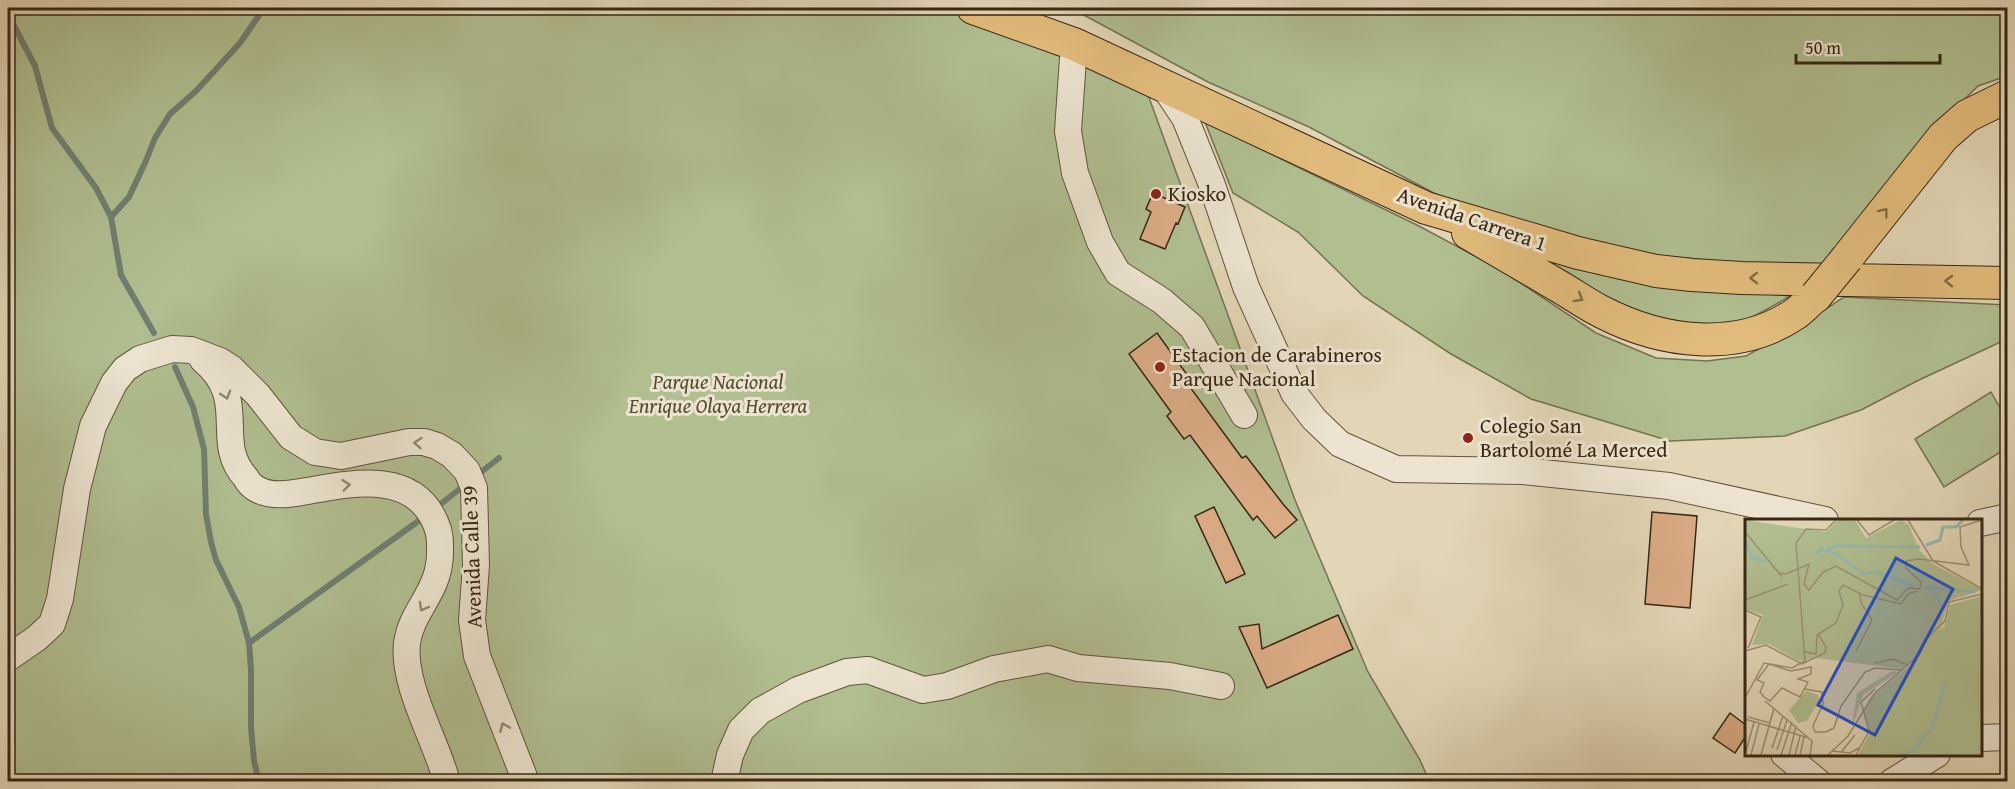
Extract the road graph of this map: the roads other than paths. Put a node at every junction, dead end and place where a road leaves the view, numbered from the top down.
1 (973, 8) edge
2 (1074, 44) junction
3 (1163, 85) junction
4 (2007, 96) edge
5 (1425, 208) junction
6 (2007, 282) edge
7 (191, 350) junction
8 (1244, 415) dead end
9 (2007, 517) edge
10 (1820, 519) edge
11 (1982, 523) edge
12 (8, 658) edge
13 (1221, 686) dead end
14 (2007, 737) edge
15 (1982, 738) edge
16 (1786, 756) edge
17 (1934, 756) edge
18 (447, 782) edge
19 (526, 782) edge
20 (724, 782) edge
21 (1818, 782) edge
22 (1892, 782) edge

1 - 2 main road, Avenida Carrera 1
2 - 3 main road, Avenida Carrera 1
2 - 8 street
3 - 5 main road, Avenida Carrera 1
3 - 10 street
5 -> 4 main road, bridge
6 -> 5 main road, Avenida Carrera 1
7 - 12 street, Avenida Calle 39
7 -> 18 street, Avenida Calle 39
19 -> 7 street, Avenida Calle 39
9 - 11 street
13 - 20 street
14 - 15 street
16 - 21 street
17 - 22 street

